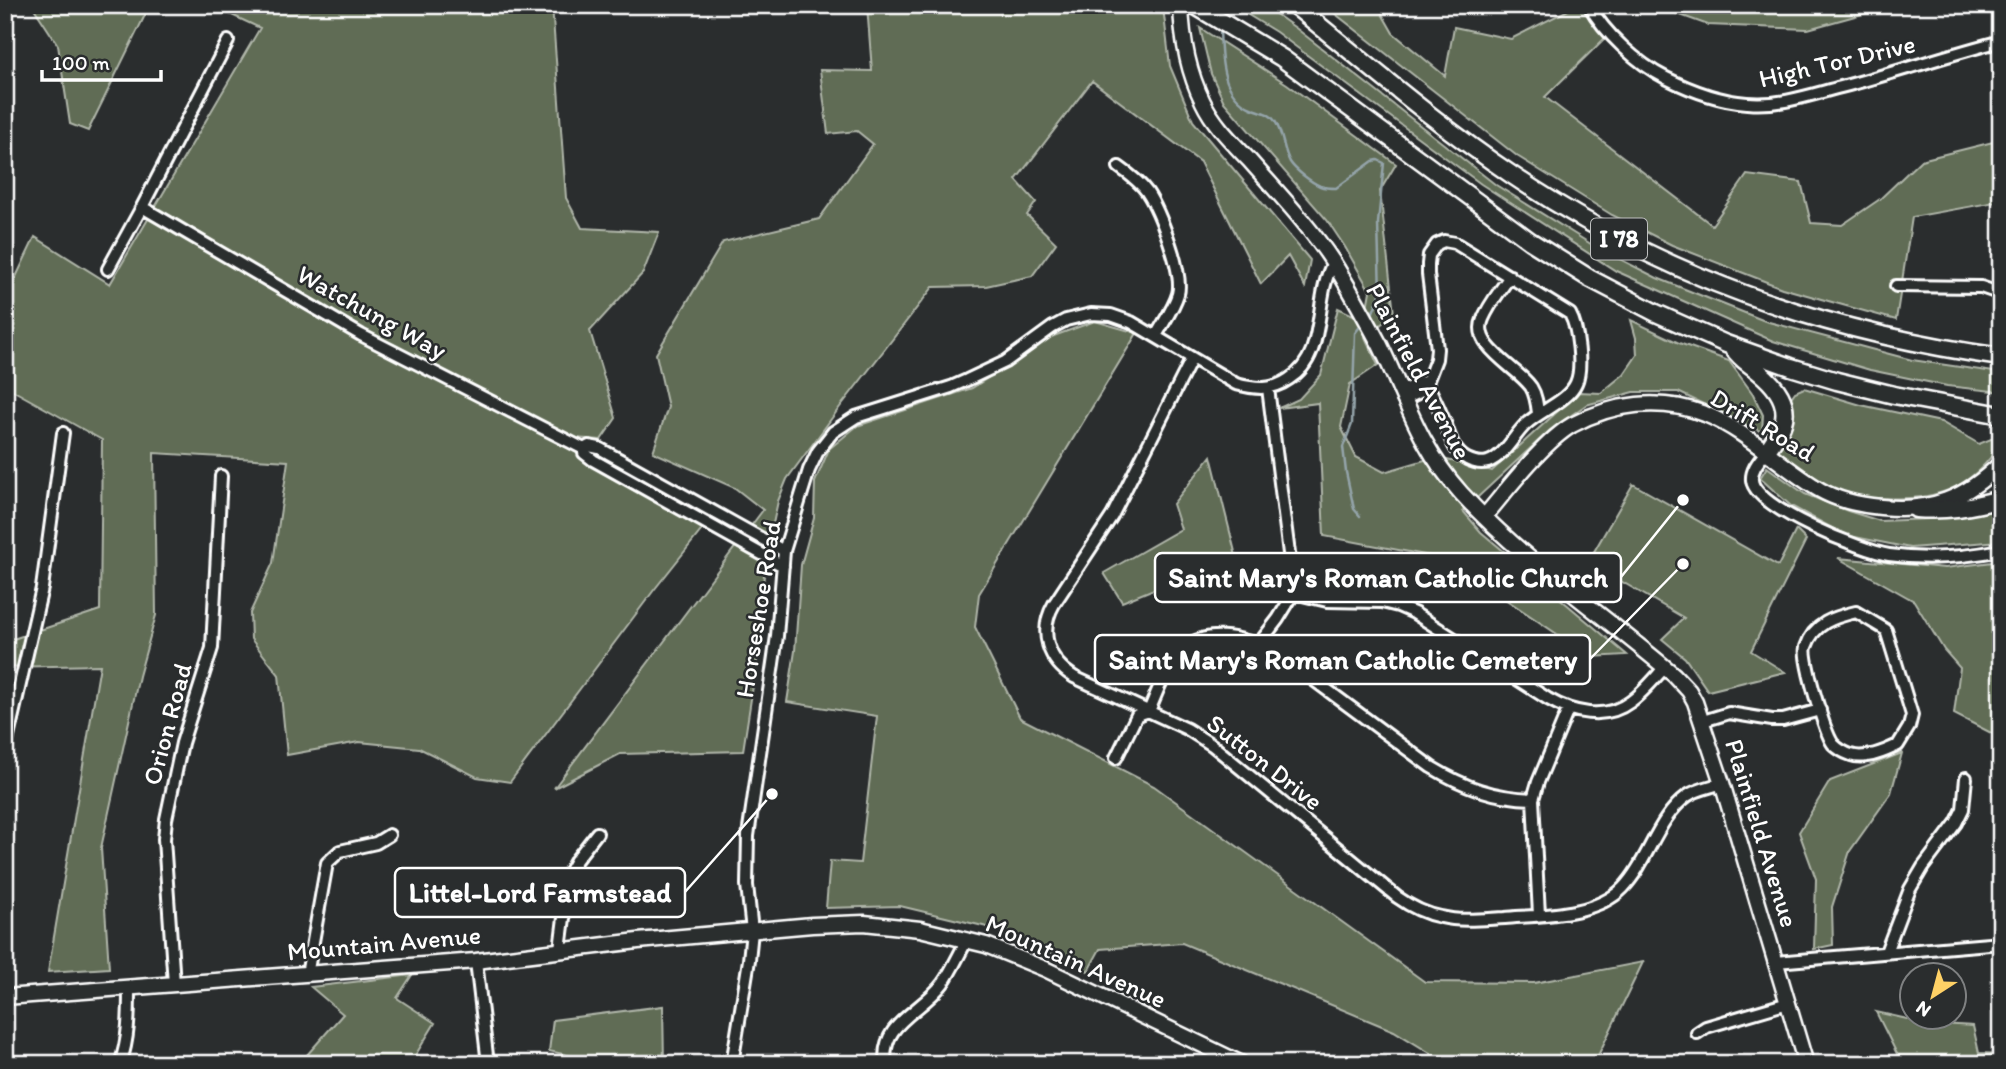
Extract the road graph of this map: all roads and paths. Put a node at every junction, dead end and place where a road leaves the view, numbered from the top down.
1 (1181, 5) edge
2 (1194, 5) edge
3 (1294, 5) edge
4 (1589, 5) edge
5 (228, 41) dead end
6 (2001, 41) edge
7 (1119, 167) dead end
8 (142, 207) junction
9 (1333, 264) junction
10 (108, 269) dead end
11 (1510, 276) junction
12 (1896, 286) dead end
13 (2001, 294) edge
14 (1156, 337) junction
15 (1731, 346) junction
16 (2001, 356) edge
17 (1192, 358) junction
18 (1427, 384) junction
19 (1268, 388) junction
20 (1401, 396) junction
21 (1538, 413) junction
22 (2001, 415) edge
23 (63, 433) dead end
24 (584, 449) junction
25 (1766, 452) junction
26 (2001, 463) edge
27 (221, 476) dead end
28 (2001, 499) edge
29 (1916, 509) junction
30 (1483, 517) junction
31 (2001, 550) edge
32 (785, 551) junction
33 (783, 566) junction
34 (1293, 593) junction
35 (1258, 645) junction
36 (1665, 667) junction
37 (1568, 710) junction
38 (1820, 710) junction
39 (1149, 712) junction
40 (1703, 721) junction
41 (5, 750) edge
42 (1116, 758) dead end
43 (1966, 778) dead end
44 (1722, 783) junction
45 (1533, 799) junction
46 (597, 833) dead end
47 (389, 835) dead end
48 (1539, 915) junction
49 (752, 931) junction
50 (967, 940) junction
51 (2001, 943) edge
52 (560, 949) junction
53 (1886, 952) junction
54 (476, 961) junction
55 (1776, 962) junction
56 (307, 975) junction
57 (174, 984) junction
58 (129, 988) junction
59 (5, 997) edge
60 (1788, 1003) junction
61 (1697, 1033) dead end
62 (120, 1064) edge
63 (488, 1064) edge
64 (732, 1064) edge
65 (886, 1064) edge
66 (1242, 1064) edge
67 (1806, 1064) edge

1 - 9 main road, Plainfield Avenue
2 - 15 highway, I 78
3 - 16 highway, I 78
4 - 6 street, High Tor Drive
5 - 8 street
7 - 14 street
8 - 10 street
8 - 24 street, Watchung Way
9 - 19 street
9 - 20 main road, Plainfield Avenue
11 - 18 street
11 - 21 street
11 - 21 street
12 - 13 street
14 - 17 street, Horseshoe Road
14 - 32 street, Horseshoe Road
15 - 22 highway, I 78
15 - 25 highway
17 - 19 street, Horseshoe Road
17 - 39 street, Sutton Drive
18 - 20 street
18 - 21 street
19 - 34 street
20 - 30 main road, Plainfield Avenue
23 - 41 street
24 - 32 street, Watchung Way
24 - 33 street, Watchung Way
25 - 29 main road, Drift Road
25 - 30 main road, Drift Road
25 - 31 street
26 - 29 main road, Drift Road
27 - 57 street, Orion Road
28 - 29 highway
30 - 36 main road, Plainfield Avenue
32 - 33 street, Horseshoe Road
33 - 49 street, Horseshoe Road
34 - 35 street
34 - 37 street
35 - 39 street
35 - 45 street
36 - 37 street
36 - 40 main road, Plainfield Avenue
37 - 45 street
38 - 38 street
38 - 40 street
39 - 42 street
39 - 48 street, Sutton Drive
40 - 44 main road, Plainfield Avenue
43 - 53 street
44 - 48 street, Sutton Drive
44 - 55 main road, Plainfield Avenue
45 - 48 street
46 - 52 street
47 - 56 street
49 - 50 main road, Mountain Avenue
49 - 52 main road, Mountain Avenue
49 - 64 street, Horseshoe Road
50 - 65 street
50 - 66 main road, Mountain Avenue
51 - 53 street
52 - 54 main road, Mountain Avenue
53 - 55 street
54 - 56 main road, Mountain Avenue
54 - 63 street
55 - 60 main road, Plainfield Avenue
56 - 57 main road, Mountain Avenue
57 - 58 main road, Mountain Avenue
58 - 59 main road, Mountain Avenue
58 - 62 street
60 - 61 street
60 - 67 main road, Plainfield Avenue

